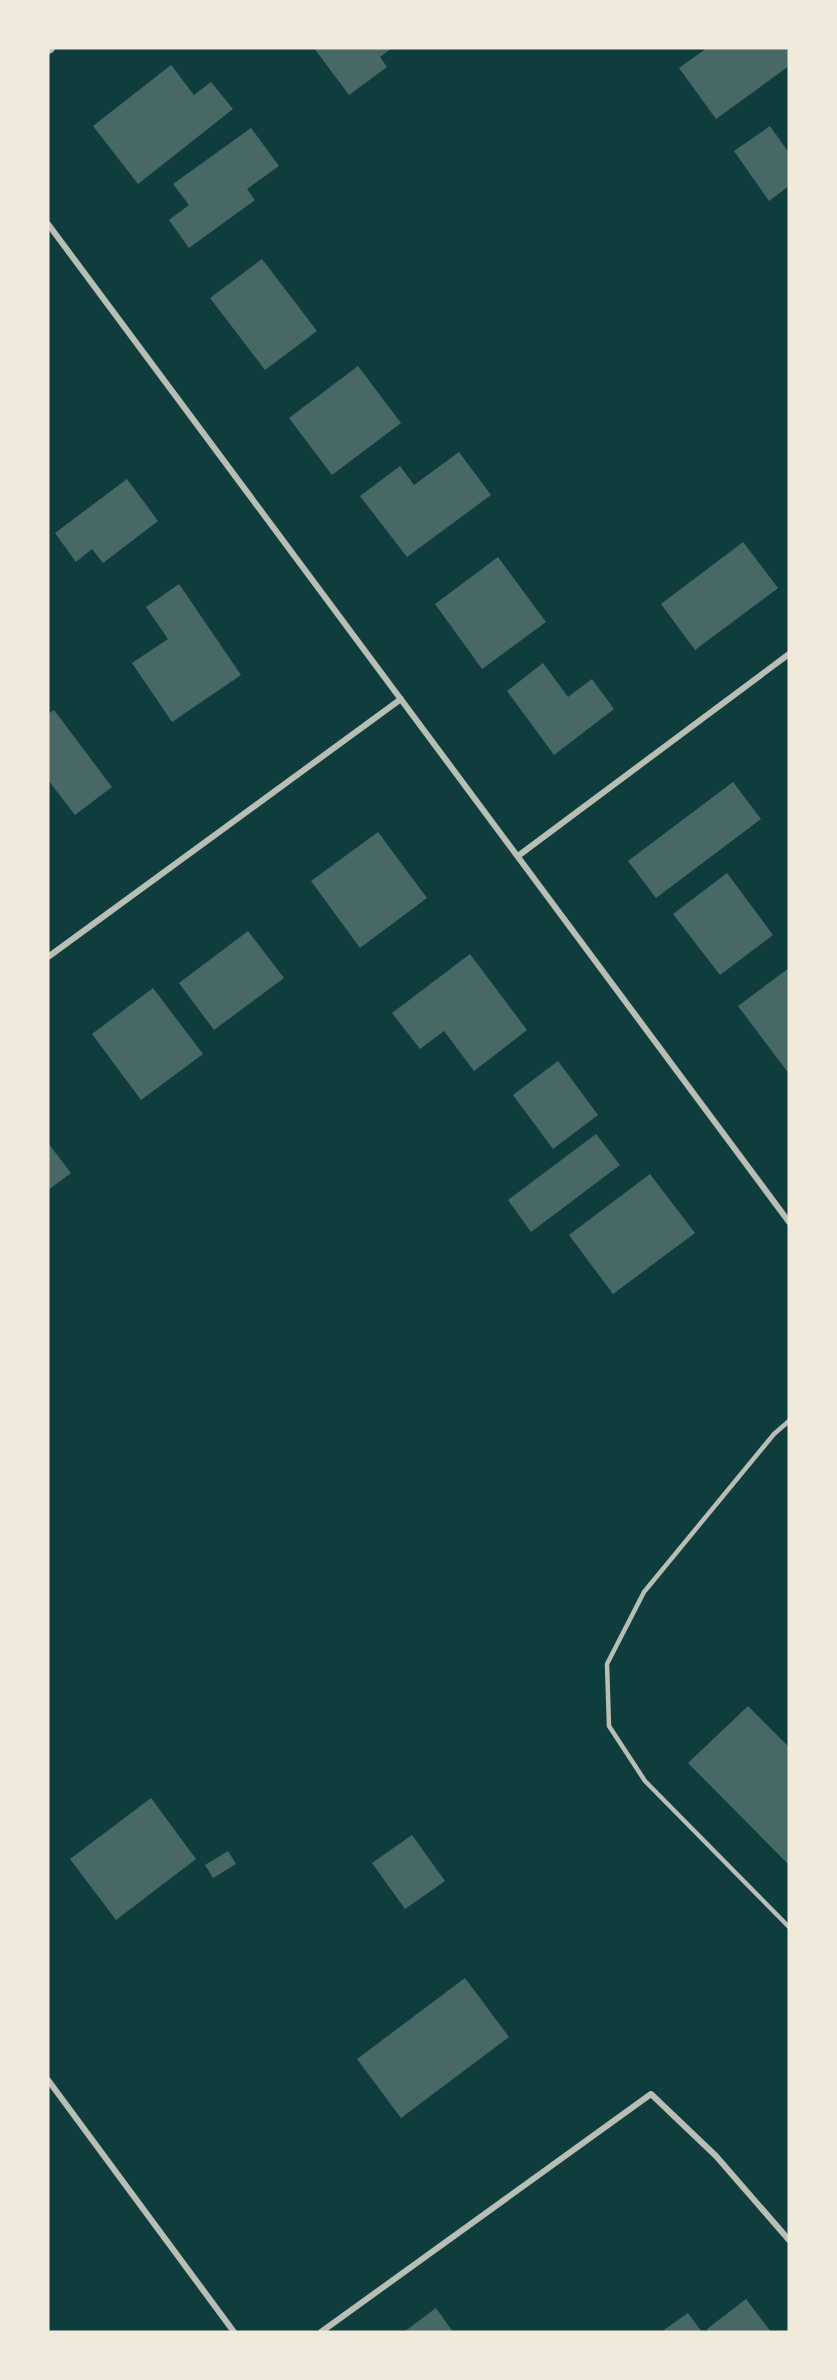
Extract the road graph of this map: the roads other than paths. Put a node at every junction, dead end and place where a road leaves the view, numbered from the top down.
1 (48, 224) edge
2 (789, 654) edge
3 (401, 699) junction
4 (518, 856) junction
5 (48, 957) edge
6 (789, 1221) edge
7 (789, 1421) edge
8 (789, 1927) edge
9 (48, 2080) edge
10 (789, 2240) edge
11 (234, 2332) edge
12 (321, 2332) edge

1 - 3 street
2 - 4 street
3 - 4 street
3 - 5 street
4 - 6 street
7 - 8 lane
9 - 11 street
10 - 12 street

